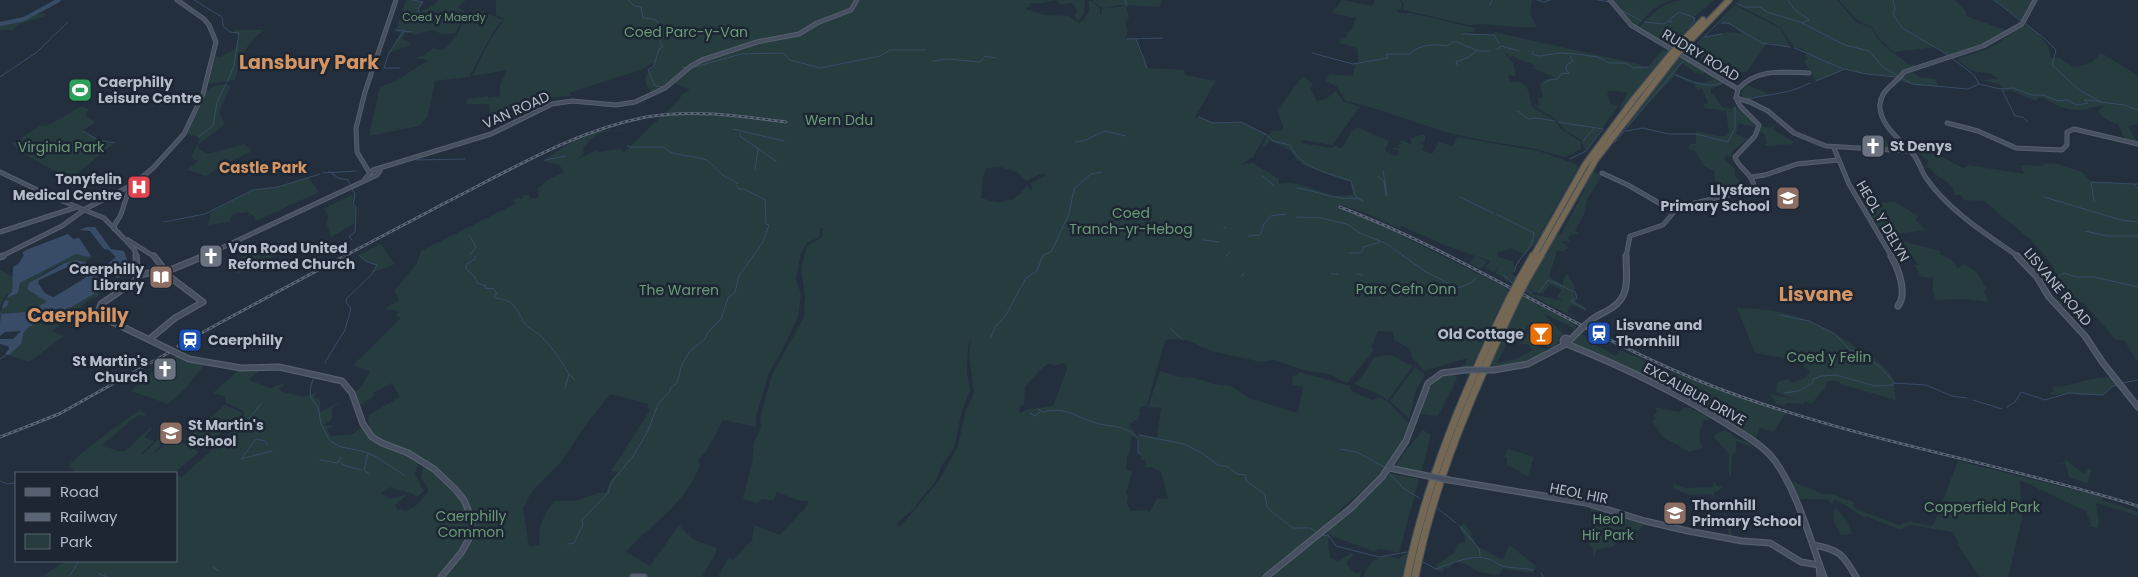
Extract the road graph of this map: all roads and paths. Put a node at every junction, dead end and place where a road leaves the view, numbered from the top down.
1 (177, 0) edge
2 (396, 0) edge
3 (857, 0) edge
4 (1610, 0) edge
5 (1723, 0) edge
6 (1729, 0) edge
7 (2035, 0) edge
8 (1678, 49) junction
9 (1672, 56) joint
10 (1809, 73) dead end
11 (1738, 89) junction
12 (1736, 98) junction
13 (1947, 124) dead end
14 (2138, 144) edge
15 (1834, 148) junction
16 (1908, 151) junction
17 (1838, 160) junction
18 (377, 170) junction
19 (0, 172) edge
20 (369, 173) junction
21 (1602, 173) dead end
22 (1752, 177) junction
23 (365, 179) joint
24 (134, 184) junction
25 (127, 193) junction
26 (117, 194) junction
27 (92, 206) junction
28 (78, 207) junction
29 (1674, 208) junction
30 (84, 210) junction
31 (95, 214) junction
32 (120, 215) junction
33 (73, 218) junction
34 (107, 221) junction
35 (114, 229) junction
36 (0, 232) edge
37 (126, 239) junction
38 (143, 248) junction
39 (136, 254) junction
40 (0, 257) edge
41 (166, 272) junction
42 (138, 276) junction
43 (1512, 301) junction
44 (1898, 306) dead end
45 (152, 339) junction
46 (1567, 342) junction
47 (2138, 407) edge
48 (1389, 468) junction
49 (1813, 546) junction
50 (1819, 565) junction
51 (441, 577) edge
52 (633, 577) edge
53 (644, 577) edge
54 (1266, 577) edge
55 (1408, 577) edge
56 (1415, 577) edge
57 (1820, 577) edge
58 (1824, 577) edge
59 (1856, 577) edge

1 - 24 street
2 - 20 street
3 - 18 street, VAN ROAD
4 - 11 street, RUDRY ROAD
5 - 8 highway
6 - 8 highway
7 - 16 street, LISVANE ROAD
8 - 9 highway, bridge
9 - 43 highway, bridge
10 - 11 street
11 - 12 street, RUDRY ROAD
12 - 15 street, RUDRY ROAD
12 - 22 street
13 - 14 street
15 - 16 street, RUDRY ROAD
15 - 17 street, HEOL Y DELYN
16 - 47 street, LISVANE ROAD
17 - 22 street
17 - 44 street, HEOL Y DELYN
18 - 20 street
18 - 20 street
19 - 28 street
20 - 23 main road
21 - 29 street
22 - 29 street
23 - 41 street
24 - 25 street
24 - 26 street
25 - 26 main road
25 - 32 main road
26 - 27 main road
27 - 28 street
27 - 30 street
28 - 30 street
28 - 33 street
28 - 36 street
29 - 46 street, bridge
30 - 31 street
30 - 33 street
31 - 33 main road
31 - 34 street
32 - 34 street
32 - 35 main road
33 - 40 street
34 - 35 street
35 - 37 street
37 - 38 street
37 - 39 street
38 - 39 street
38 - 41 street
39 - 42 street
41 - 42 street
41 - 45 street
42 - 45 street
43 - 55 highway
43 - 56 highway
45 - 51 street
46 - 48 street, bridge
46 - 49 street, EXCALIBUR DRIVE
48 - 50 street, HEOL HIR, bridge
48 - 54 street
49 - 50 street, EXCALIBUR DRIVE
49 - 59 street
50 - 57 street, EXCALIBUR DRIVE
50 - 58 street, EXCALIBUR DRIVE
52 - 53 main road

